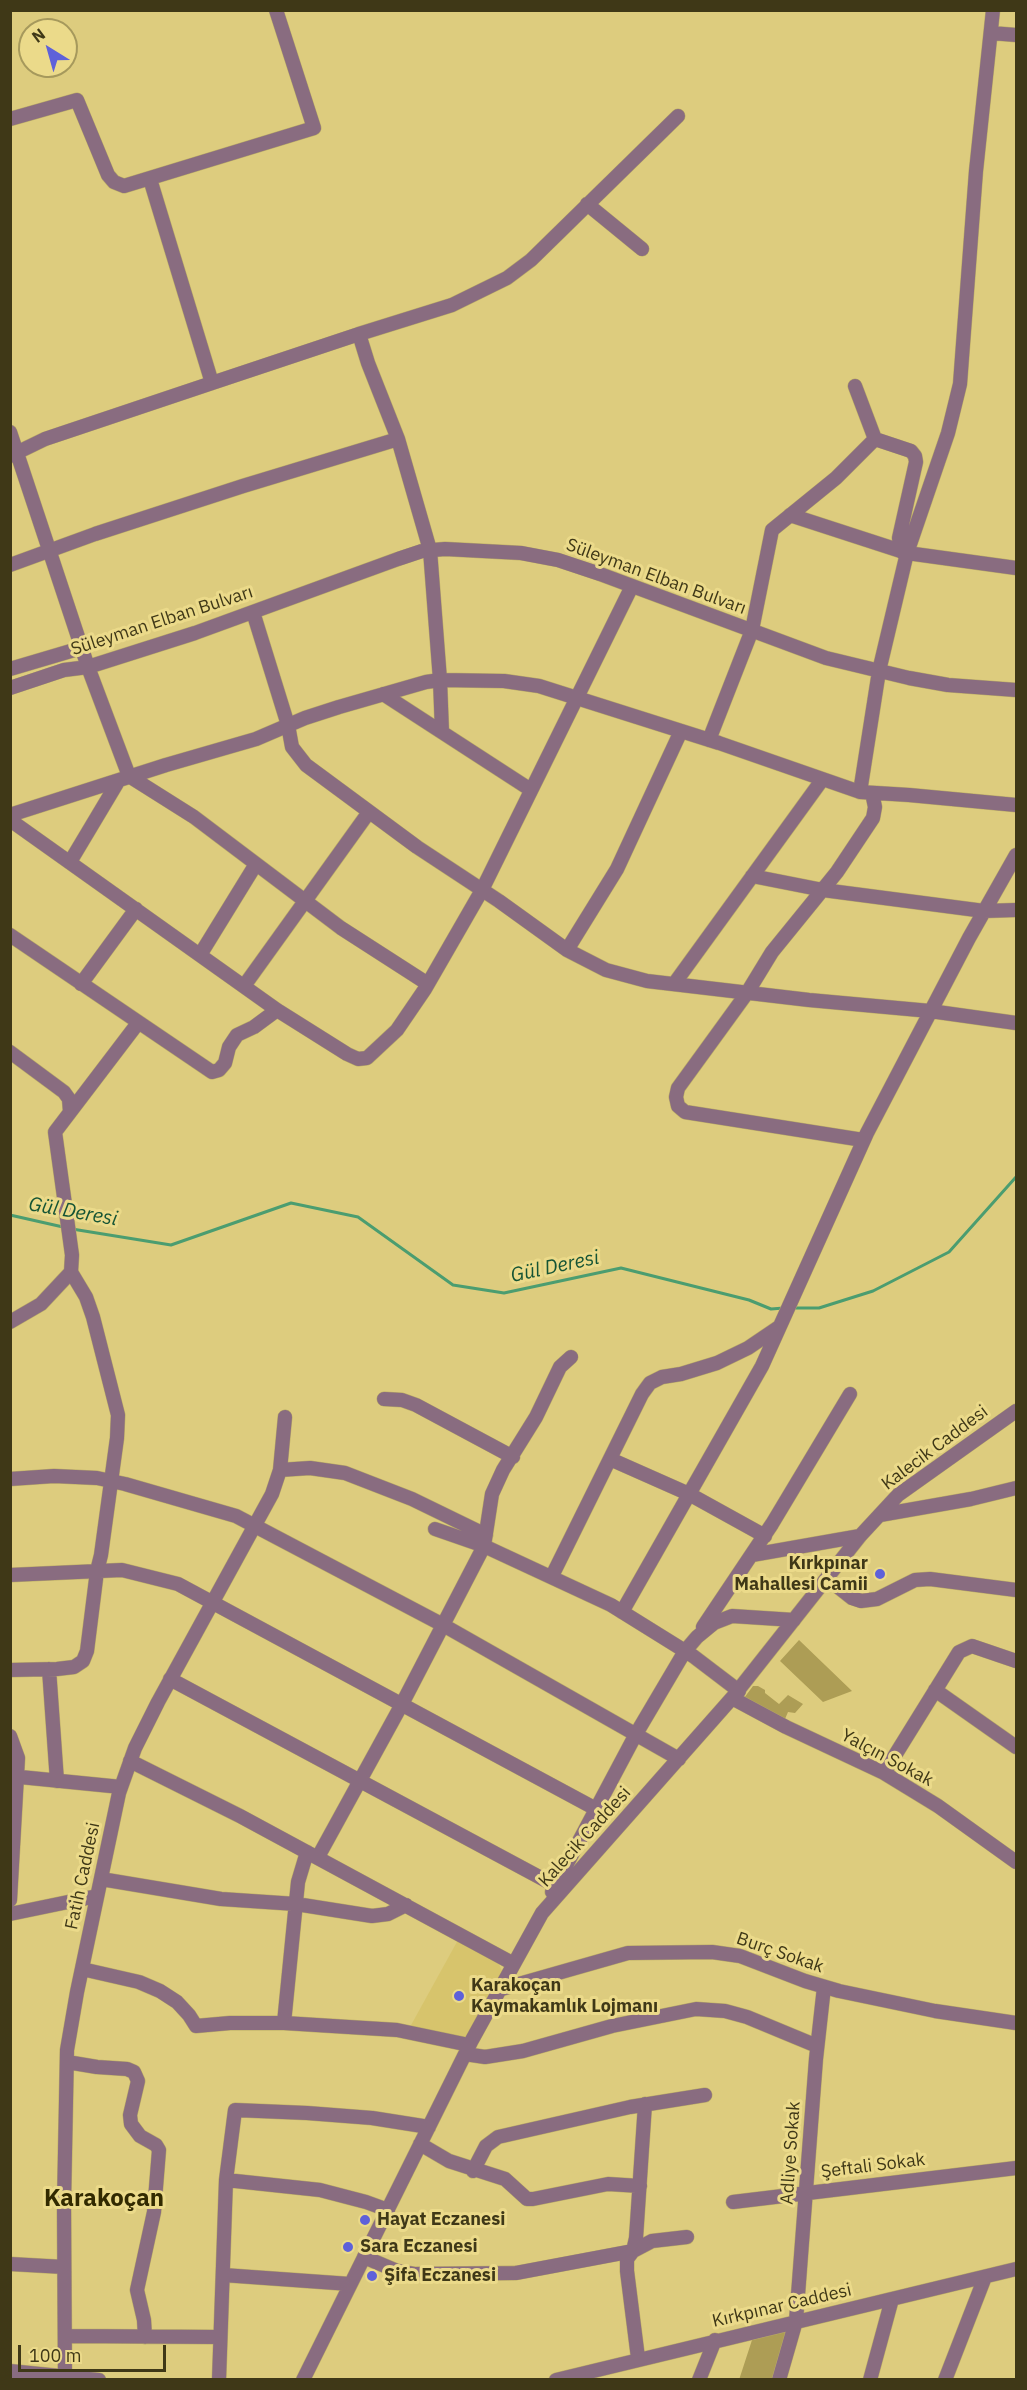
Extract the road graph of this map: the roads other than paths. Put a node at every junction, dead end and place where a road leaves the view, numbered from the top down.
1 (276, 10) edge
2 (993, 10) edge
3 (991, 33) junction
4 (1017, 35) edge
5 (678, 116) dead end
6 (10, 119) edge
7 (150, 179) junction
8 (587, 204) junction
9 (642, 249) dead end
10 (359, 334) junction
11 (212, 383) junction
12 (855, 386) dead end
13 (10, 432) edge
14 (398, 439) junction
15 (875, 439) junction
16 (14, 455) edge
17 (790, 515) junction
18 (430, 550) junction
19 (48, 552) junction
20 (905, 552) junction
21 (10, 565) edge
22 (1017, 568) edge
23 (632, 586) junction
24 (253, 612) junction
25 (752, 630) junction
26 (81, 648) junction
27 (88, 667) junction
28 (10, 669) edge
29 (879, 671) junction
30 (440, 680) junction
31 (10, 688) edge
32 (1017, 690) edge
33 (383, 694) junction
34 (576, 697) junction
35 (288, 725) junction
36 (681, 731) junction
37 (442, 732) junction
38 (709, 740) junction
39 (124, 778) junction
40 (822, 780) junction
41 (531, 790) junction
42 (866, 793) junction
43 (1017, 805) edge
44 (369, 812) junction
45 (10, 815) edge
46 (10, 820) edge
47 (1017, 855) edge
48 (70, 862) junction
49 (256, 864) junction
50 (752, 876) junction
51 (482, 890) junction
52 (823, 890) junction
53 (305, 901) junction
54 (136, 909) junction
55 (1017, 910) edge
56 (984, 911) junction
57 (10, 935) edge
58 (567, 950) junction
59 (200, 955) junction
60 (81, 984) junction
61 (428, 984) junction
62 (674, 984) junction
63 (244, 986) junction
64 (747, 993) junction
65 (277, 1010) junction
66 (930, 1011) junction
67 (138, 1023) junction
68 (1017, 1023) edge
69 (10, 1052) edge
70 (70, 1112) junction
71 (863, 1140) junction
72 (71, 1272) junction
73 (10, 1323) edge
74 (781, 1326) junction
75 (571, 1357) dead end
76 (850, 1394) dead end
77 (384, 1400) dead end
78 (1017, 1411) edge
79 (285, 1417) dead end
80 (513, 1457) junction
81 (609, 1459) junction
82 (280, 1470) junction
83 (10, 1479) edge
84 (111, 1481) junction
85 (1017, 1488) edge
86 (689, 1494) junction
87 (880, 1515) junction
88 (255, 1524) junction
89 (435, 1529) dead end
90 (765, 1536) junction
91 (860, 1536) junction
92 (485, 1541) junction
93 (752, 1555) junction
94 (97, 1571) junction
95 (10, 1575) edge
96 (552, 1576) junction
97 (828, 1579) junction
98 (1017, 1590) edge
99 (212, 1603) junction
100 (622, 1612) junction
101 (794, 1620) junction
102 (443, 1625) junction
103 (697, 1637) junction
104 (686, 1651) junction
105 (1017, 1661) edge
106 (10, 1670) edge
107 (49, 1670) junction
108 (170, 1679) junction
109 (935, 1690) junction
110 (736, 1694) junction
111 (402, 1704) junction
112 (636, 1734) junction
113 (10, 1736) edge
114 (1017, 1747) edge
115 (679, 1760) junction
116 (130, 1761) junction
117 (884, 1773) junction
118 (14, 1776) edge
119 (57, 1781) junction
120 (360, 1781) junction
121 (121, 1787) junction
122 (596, 1809) junction
123 (313, 1855) junction
124 (1017, 1862) edge
125 (101, 1879) junction
126 (556, 1886) junction
127 (97, 1896) junction
128 (10, 1900) edge
129 (296, 1904) junction
130 (406, 1905) junction
131 (542, 1913) junction
132 (10, 1914) edge
133 (512, 1963) junction
134 (82, 1969) junction
135 (824, 1987) junction
136 (498, 1990) junction
137 (284, 2023) junction
138 (1017, 2023) edge
139 (817, 2046) junction
140 (467, 2050) junction
141 (66, 2062) junction
142 (705, 2095) dead end
143 (645, 2104) junction
144 (429, 2127) junction
145 (420, 2144) junction
146 (1017, 2168) edge
147 (473, 2171) junction
148 (226, 2180) junction
149 (640, 2186) junction
150 (806, 2192) junction
151 (733, 2202) dead end
152 (387, 2210) junction
153 (687, 2237) dead end
154 (633, 2251) junction
155 (364, 2257) junction
156 (10, 2264) edge
157 (64, 2267) junction
158 (1017, 2269) edge
159 (223, 2275) junction
160 (985, 2277) junction
161 (350, 2284) junction
162 (892, 2299) junction
163 (796, 2321) junction
164 (65, 2336) junction
165 (145, 2337) junction
166 (220, 2337) junction
167 (715, 2340) junction
168 (638, 2358) junction
169 (10, 2371) edge
170 (66, 2378) edge
171 (99, 2379) edge
172 (219, 2379) edge
173 (303, 2379) edge
174 (556, 2379) edge
175 (699, 2379) edge
176 (779, 2379) edge
177 (870, 2379) edge
178 (945, 2379) edge

1 - 7 street
2 - 3 street
3 - 4 street
3 - 20 street
5 - 8 street
6 - 7 street
7 - 11 street
8 - 9 street
8 - 10 street
10 - 11 street
10 - 14 street
11 - 16 street
12 - 15 street
13 - 16 street
14 - 18 street
14 - 19 street
15 - 17 street
15 - 20 street
16 - 19 street
17 - 20 street
17 - 25 street
18 - 23 street, Süleyman Elban Bulvarı
18 - 24 street, Süleyman Elban Bulvarı
18 - 30 street
19 - 21 street
19 - 26 street
20 - 22 street
20 - 29 street
23 - 25 street, Süleyman Elban Bulvarı
23 - 34 street
24 - 27 street, Süleyman Elban Bulvarı
24 - 35 street
25 - 29 street, Süleyman Elban Bulvarı
25 - 38 street
26 - 27 street
26 - 28 street
27 - 31 street, Süleyman Elban Bulvarı
27 - 39 street
29 - 32 street, Süleyman Elban Bulvarı
29 - 42 street
30 - 33 street
30 - 34 street
30 - 37 street
33 - 35 street
33 - 37 street
34 - 36 street
34 - 41 street
35 - 39 street
35 - 44 street
36 - 38 street
36 - 58 street
37 - 41 street
38 - 40 street
39 - 45 street
39 - 48 street
39 - 49 street
40 - 42 street
40 - 50 street
41 - 51 street
42 - 43 street
42 - 52 street
44 - 51 street
44 - 53 street
46 - 48 street
47 - 56 street
48 - 54 street
49 - 53 street
49 - 59 street
50 - 52 street
50 - 62 street
51 - 58 street
51 - 61 street
52 - 56 street
52 - 64 street
53 - 61 street
53 - 63 street
54 - 59 street
54 - 60 street
55 - 56 street
56 - 66 street
57 - 60 street
58 - 62 street
59 - 63 street
60 - 67 street
61 - 65 street
62 - 64 street
63 - 65 street
64 - 66 street
64 - 71 street
65 - 67 street
66 - 68 street
66 - 71 street
67 - 70 street
69 - 70 street
70 - 72 street
71 - 74 street
72 - 73 street
72 - 84 street
74 - 81 street
74 - 86 street
75 - 80 street
76 - 90 street
77 - 80 street
78 - 87 street, Kalecik Caddesi
79 - 82 street, Fatih Caddesi
80 - 92 street
81 - 86 street
81 - 96 street
82 - 88 street, Fatih Caddesi
82 - 92 street
83 - 84 street
84 - 88 street
84 - 94 street
85 - 87 street
86 - 90 street
86 - 100 street
87 - 91 street, Kalecik Caddesi
88 - 99 street, Fatih Caddesi
88 - 102 street
89 - 92 street
90 - 93 street
91 - 93 street
91 - 97 street, Kalecik Caddesi
92 - 96 street, Yalçın Sokak
92 - 102 street
93 - 103 street
94 - 95 street
94 - 99 street
94 - 107 street
96 - 100 street, Yalçın Sokak
97 - 98 street
97 - 101 street, Kalecik Caddesi
99 - 108 street, Fatih Caddesi
99 - 111 street
100 - 104 street, Yalçın Sokak
101 - 103 street
101 - 110 street, Kalecik Caddesi
102 - 111 street
102 - 112 street
103 - 104 street
104 - 110 street, Yalçın Sokak
104 - 112 street
105 - 109 street
106 - 107 street
107 - 119 street
108 - 116 street, Fatih Caddesi
108 - 120 street
109 - 114 street
109 - 117 street
110 - 115 street, Kalecik Caddesi
110 - 117 street, Yalçın Sokak
111 - 120 street
111 - 122 street
112 - 115 street
112 - 122 street
113 - 118 street
115 - 131 street, Kalecik Caddesi
116 - 121 street, Fatih Caddesi
116 - 123 street
117 - 124 street, Yalçın Sokak
118 - 119 street
118 - 128 street
119 - 121 street
120 - 123 street
120 - 126 street
121 - 125 street, Fatih Caddesi
122 - 126 street
123 - 129 street
123 - 130 street
125 - 127 street, Fatih Caddesi
125 - 129 street
126 - 131 street
127 - 132 street
127 - 134 street, Fatih Caddesi
129 - 130 street
129 - 137 street
130 - 133 street
131 - 133 street, Kalecik Caddesi
133 - 136 street, Kalecik Caddesi
134 - 137 street
134 - 141 street, Fatih Caddesi
135 - 136 street, Burç Sokak
135 - 138 street, Burç Sokak
135 - 139 street, Adliye Sokak
136 - 140 street, Kalecik Caddesi
137 - 140 street
139 - 140 street
139 - 150 street, Adliye Sokak
140 - 144 street, Kalecik Caddesi
141 - 157 street, Fatih Caddesi
141 - 165 street
142 - 143 street
143 - 147 street
143 - 149 street
144 - 145 street, Kalecik Caddesi
144 - 148 street
145 - 147 street
145 - 152 street, Kalecik Caddesi
146 - 150 street, Şeftali Sokak
147 - 149 street
148 - 152 street
148 - 159 street
149 - 154 street
150 - 151 street, Şeftali Sokak
150 - 163 street, Adliye Sokak
152 - 155 street, Kalecik Caddesi
153 - 154 street
154 - 155 street
154 - 168 street
155 - 161 street, Kalecik Caddesi
156 - 157 street
157 - 164 street, Fatih Caddesi
158 - 160 street, Kırkpınar Caddesi
159 - 161 street
159 - 166 street
160 - 162 street, Kırkpınar Caddesi
160 - 178 street
161 - 173 street, Kalecik Caddesi
162 - 163 street, Kırkpınar Caddesi
162 - 177 street
163 - 167 street, Kırkpınar Caddesi
163 - 176 street, Adliye Sokak
164 - 165 street
164 - 170 street, Fatih Caddesi
165 - 166 street
166 - 172 street
167 - 168 street, Kırkpınar Caddesi
167 - 175 street
168 - 174 street, Kırkpınar Caddesi
169 - 170 street
170 - 171 street

